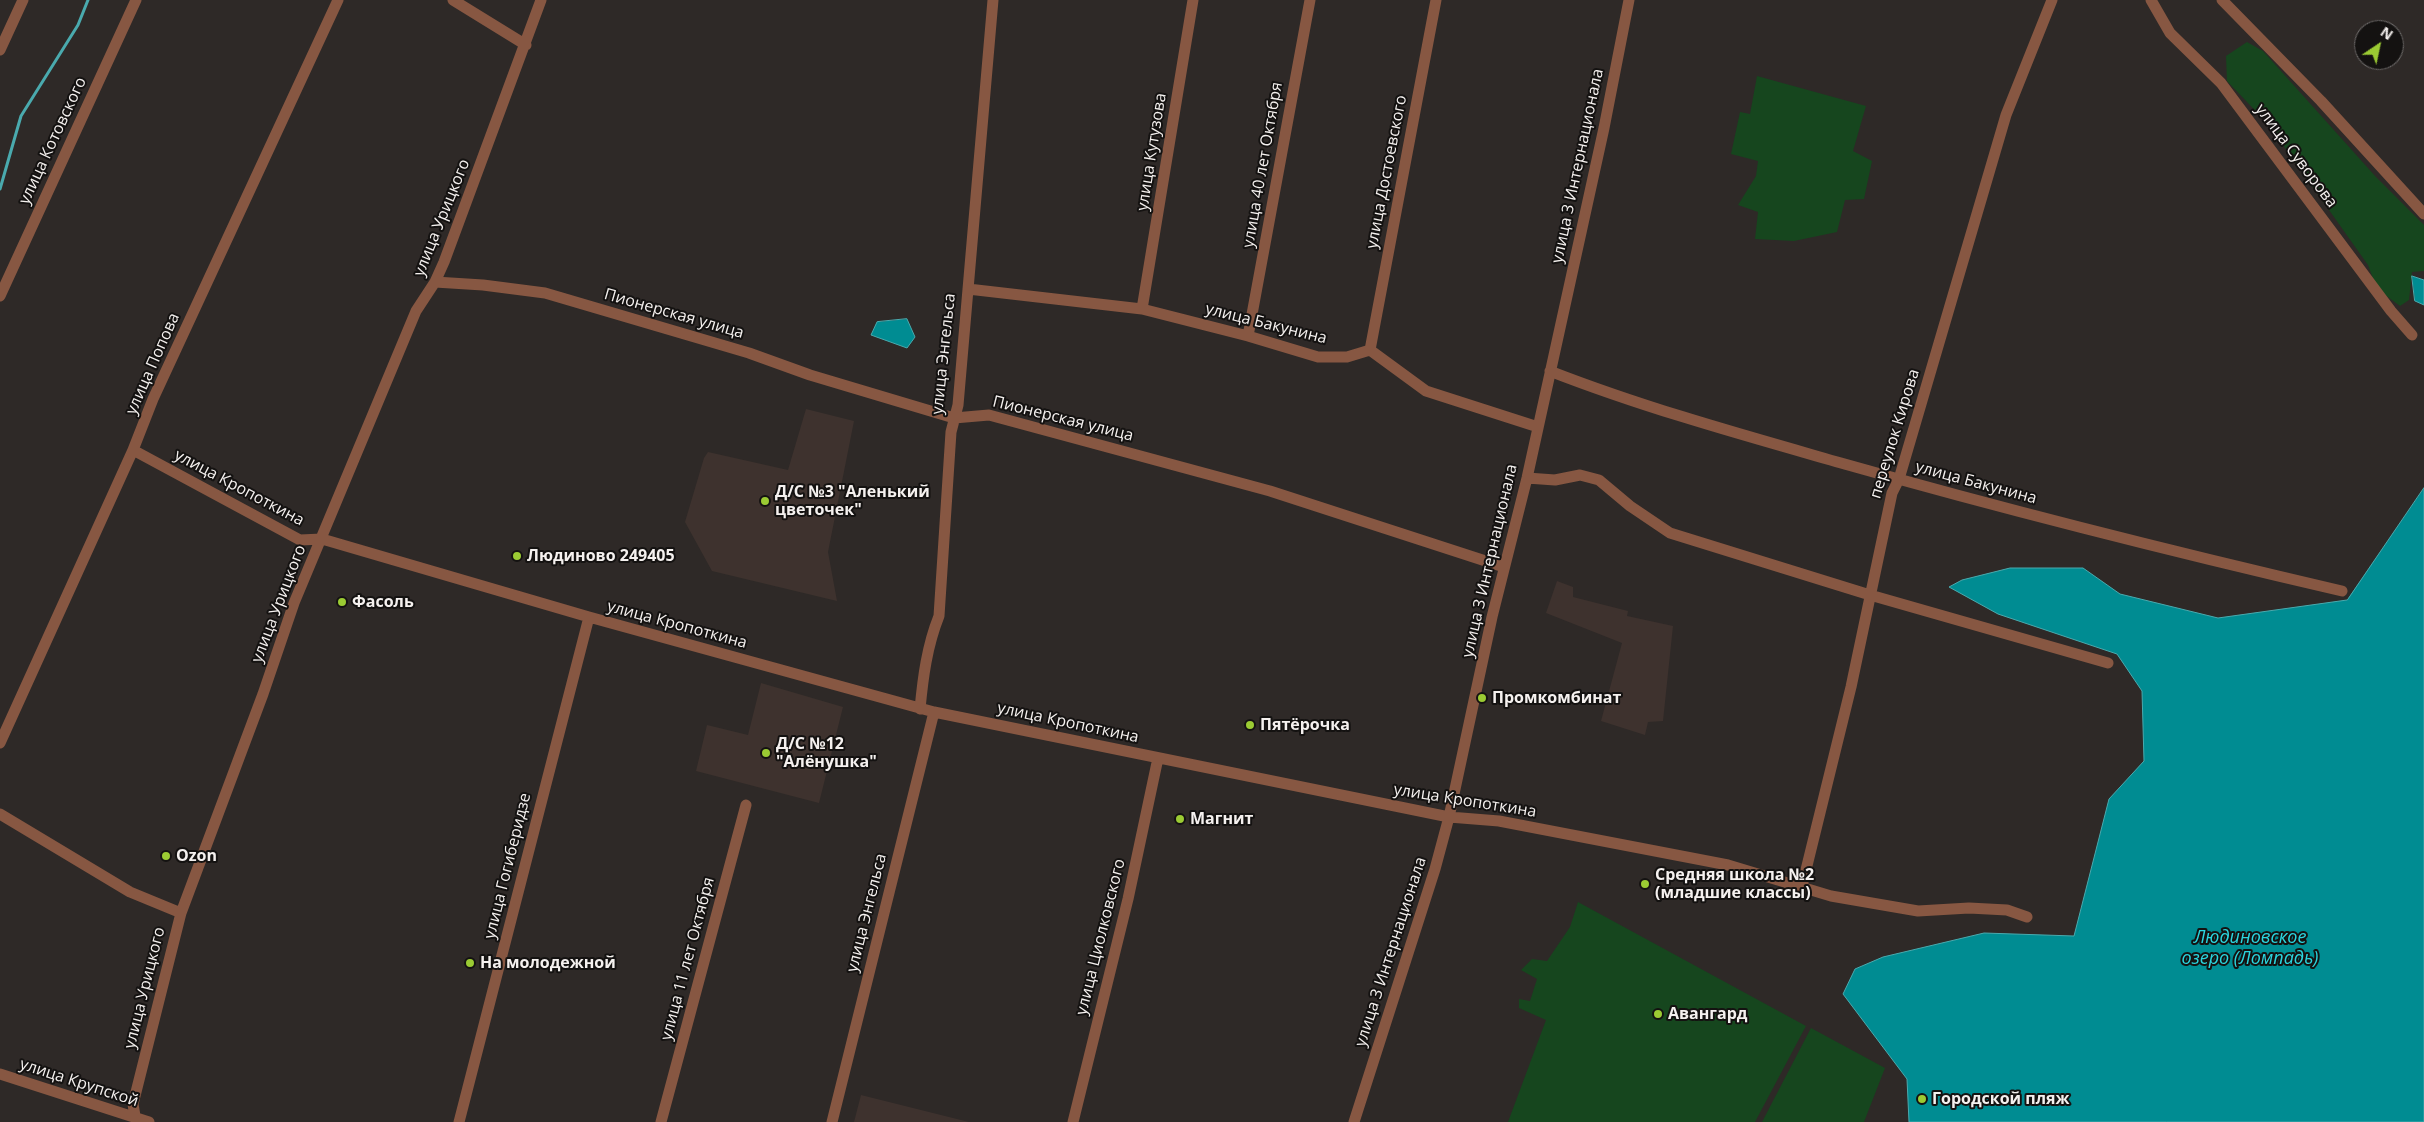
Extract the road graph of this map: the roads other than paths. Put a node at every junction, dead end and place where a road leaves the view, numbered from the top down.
1 (23, 0) edge
2 (136, 0) edge
3 (338, 0) edge
4 (453, 0) edge
5 (541, 0) edge
6 (993, 0) edge
7 (1193, 0) edge
8 (1310, 0) edge
9 (1436, 0) edge
10 (1629, 0) edge
11 (2052, 0) edge
12 (2151, 0) edge
13 (2222, 0) edge
14 (526, 44) junction
15 (0, 50) edge
16 (2424, 214) edge
17 (436, 282) junction
18 (968, 289) junction
19 (0, 296) edge
20 (1142, 309) junction
21 (2412, 335) dead end
22 (1248, 336) junction
23 (1370, 350) junction
24 (1550, 372) junction
25 (954, 418) junction
26 (1538, 428) junction
27 (133, 450) junction
28 (1527, 478) junction
29 (1899, 480) junction
30 (322, 539) junction
31 (1504, 567) junction
32 (2342, 591) dead end
33 (1870, 595) junction
34 (588, 617) junction
35 (2108, 663) dead end
36 (920, 709) junction
37 (934, 712) junction
38 (0, 743) edge
39 (1158, 758) junction
40 (746, 805) dead end
41 (0, 814) edge
42 (1449, 817) junction
43 (1802, 886) junction
44 (181, 913) junction
45 (2027, 917) dead end
46 (0, 1074) edge
47 (136, 1120) edge
48 (149, 1122) edge
49 (459, 1122) edge
50 (662, 1122) edge
51 (832, 1122) edge
52 (1073, 1122) edge
53 (1354, 1122) edge

1 - 15 street
2 - 19 street, улица Котовского
3 - 27 street, улица Попова
4 - 14 street
5 - 14 street, улица Урицкого
6 - 18 street, улица Энгельса
7 - 20 street, улица Кутузова
8 - 22 street, улица 40 лет Октября
9 - 23 street, улица Достоевского
10 - 24 street, улица 3 Интернационала
11 - 29 street, переулок Кирова
12 - 21 street, улица Суворова
13 - 16 street
14 - 17 street, улица Урицкого
17 - 25 street, Пионерская улица
17 - 30 street, улица Урицкого
18 - 20 street, улица Бакунина
18 - 25 street, улица Энгельса
20 - 22 street, улица Бакунина
22 - 23 street, улица Бакунина
23 - 26 street
24 - 26 street, улица 3 Интернационала
24 - 29 street, улица Бакунина
25 - 31 street, Пионерская улица
25 - 36 street, улица Энгельса
26 - 28 street, улица 3 Интернационала
27 - 30 street, улица Кропоткина
27 - 38 street, улица Попова
28 - 31 street, улица 3 Интернационала
28 - 33 street
29 - 32 street, улица Бакунина
29 - 33 street, переулок Кирова
30 - 34 street, улица Кропоткина
30 - 44 street, улица Урицкого
31 - 42 street, улица 3 Интернационала
33 - 35 street
33 - 43 street, переулок Кирова
34 - 36 street, улица Кропоткина
34 - 49 street, улица Гогиберидзе
36 - 37 street, улица Кропоткина
37 - 39 street, улица Кропоткина
37 - 51 street, улица Энгельса
39 - 42 street, улица Кропоткина
39 - 52 street, улица Циолковского
40 - 50 street, улица 11 лет Октября
41 - 44 street
42 - 43 street, улица Кропоткина
42 - 53 street, улица 3 Интернационала
43 - 45 street, улица Кропоткина
44 - 47 street, улица Урицкого
46 - 47 street, улица Крупской
47 - 48 street, улица Крупской

